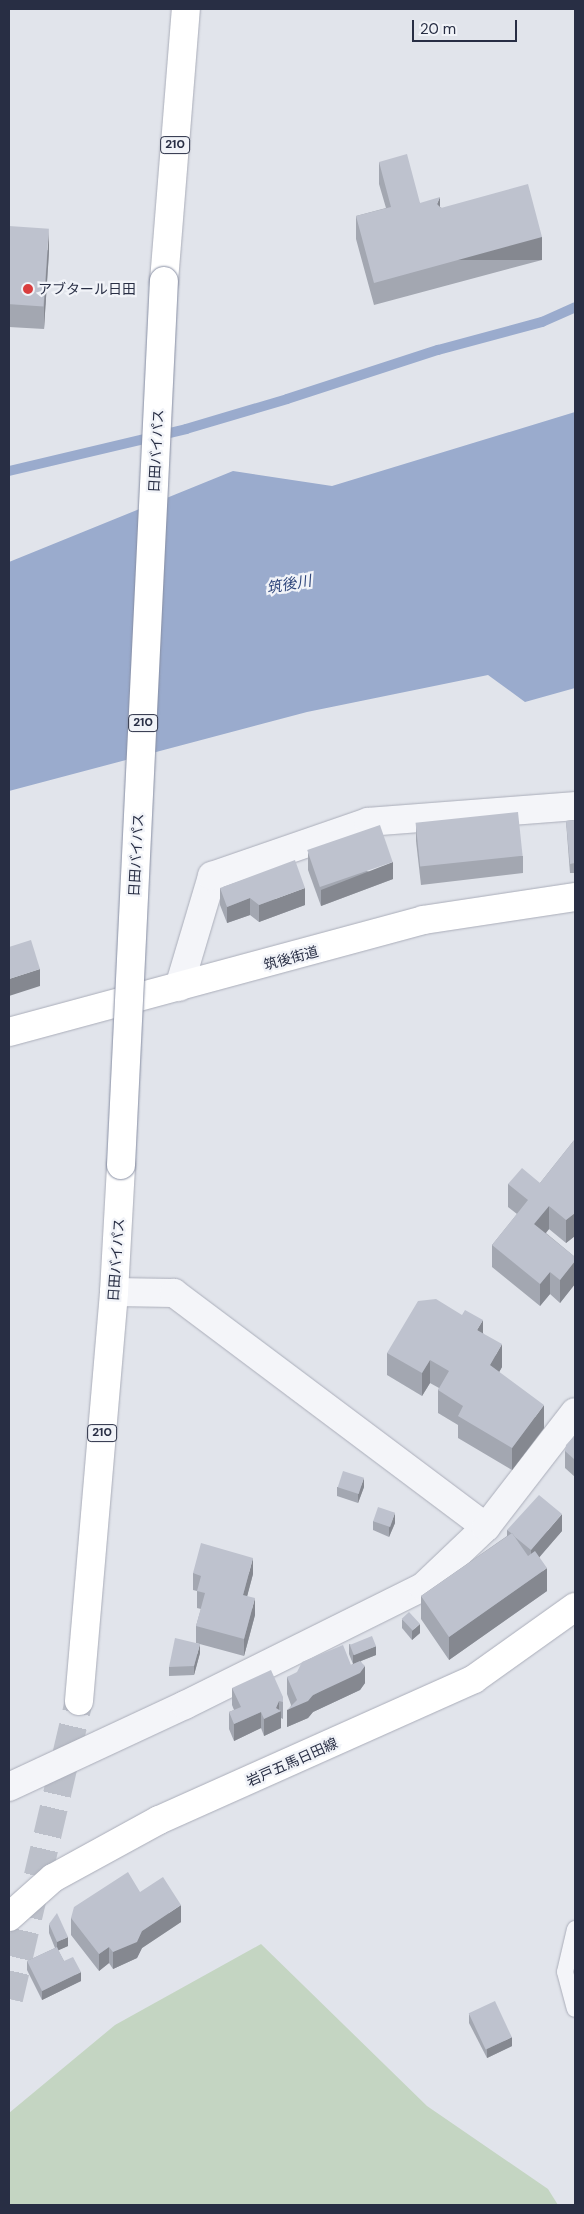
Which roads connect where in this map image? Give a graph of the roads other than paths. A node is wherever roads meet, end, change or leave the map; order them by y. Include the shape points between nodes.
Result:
1 (186, 9) edge
2 (575, 806) edge
3 (575, 897) edge
4 (179, 987) junction
5 (9, 1032) edge
6 (114, 1292) junction
7 (575, 1412) edge
8 (486, 1527) junction
9 (575, 1607) edge
10 (79, 1701) tunnel mouth
11 (9, 1787) edge
12 (9, 1916) edge
13 (575, 1929) edge
14 (575, 2009) edge

1 - 6 main road, 日田バイパス / 210, bridge via 164,281
2 - 4 street via 368,822 212,876
3 - 4 main road, 筑後街道 via 423,920
4 - 5 main road, 筑後街道
6 - 8 street via 174,1294
6 - 10 main road, 日田バイパス / 210
7 - 8 street
8 - 11 street via 423,1587 185,1705
9 - 12 main road, 岩戸五馬日田線 via 474,1679 159,1820 53,1878
13 - 14 lane via 565,1972

